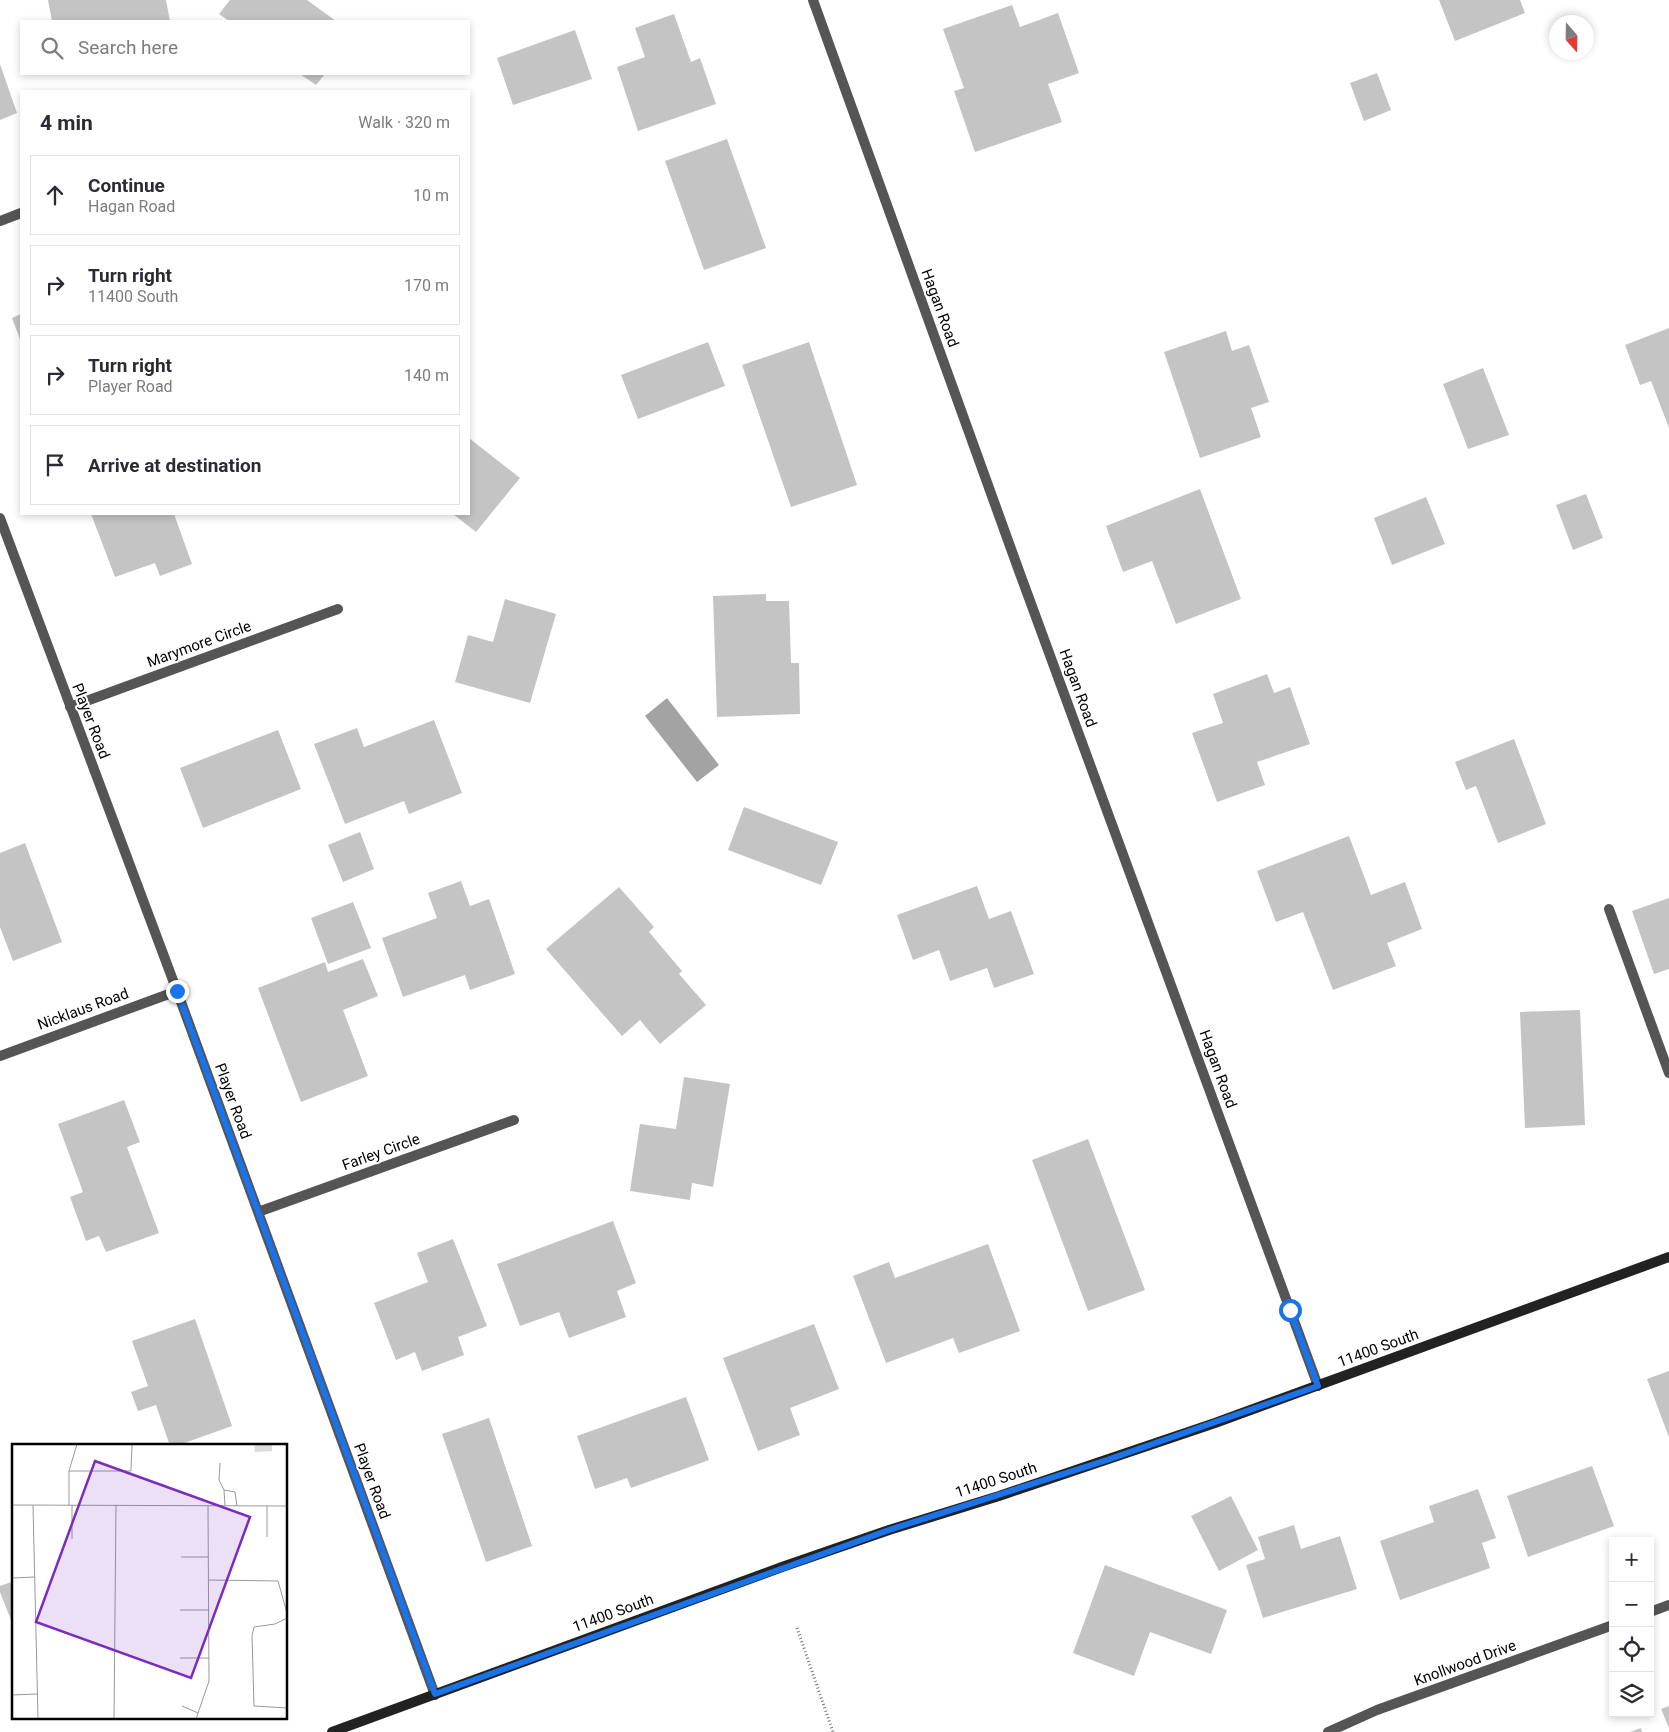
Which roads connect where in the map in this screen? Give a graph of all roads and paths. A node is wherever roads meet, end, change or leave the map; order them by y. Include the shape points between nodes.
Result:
1 (813, 0) edge
2 (20, 213) edge
3 (0, 221) edge
4 (0, 518) edge
5 (338, 609) dead end
6 (70, 707) junction
7 (1609, 909) dead end
8 (177, 991) junction
9 (0, 1056) edge
10 (1669, 1073) edge
11 (514, 1120) dead end
12 (258, 1212) junction
13 (1669, 1257) edge
14 (1318, 1386) junction
15 (1669, 1605) edge
16 (1654, 1611) edge
17 (1609, 1626) edge
18 (797, 1628) dead end
19 (435, 1694) junction
20 (332, 1732) edge
21 (833, 1732) edge
22 (1328, 1732) edge

1 - 14 street, Hagan Road
2 - 3 street
4 - 6 street, Player Road
5 - 6 street, Marymore Circle
6 - 8 street, Player Road
7 - 10 street
8 - 9 street, Nicklaus Road
8 - 12 street, Player Road
11 - 12 street, Farley Circle
12 - 19 street, Player Road
13 - 14 main road, 11400 South
14 - 19 main road, 11400 South via 1107,1460 889,1530
15 - 16 street
17 - 22 street, Knollwood Drive via 1377,1710
18 - 21 path
19 - 20 main road, 11400 South

